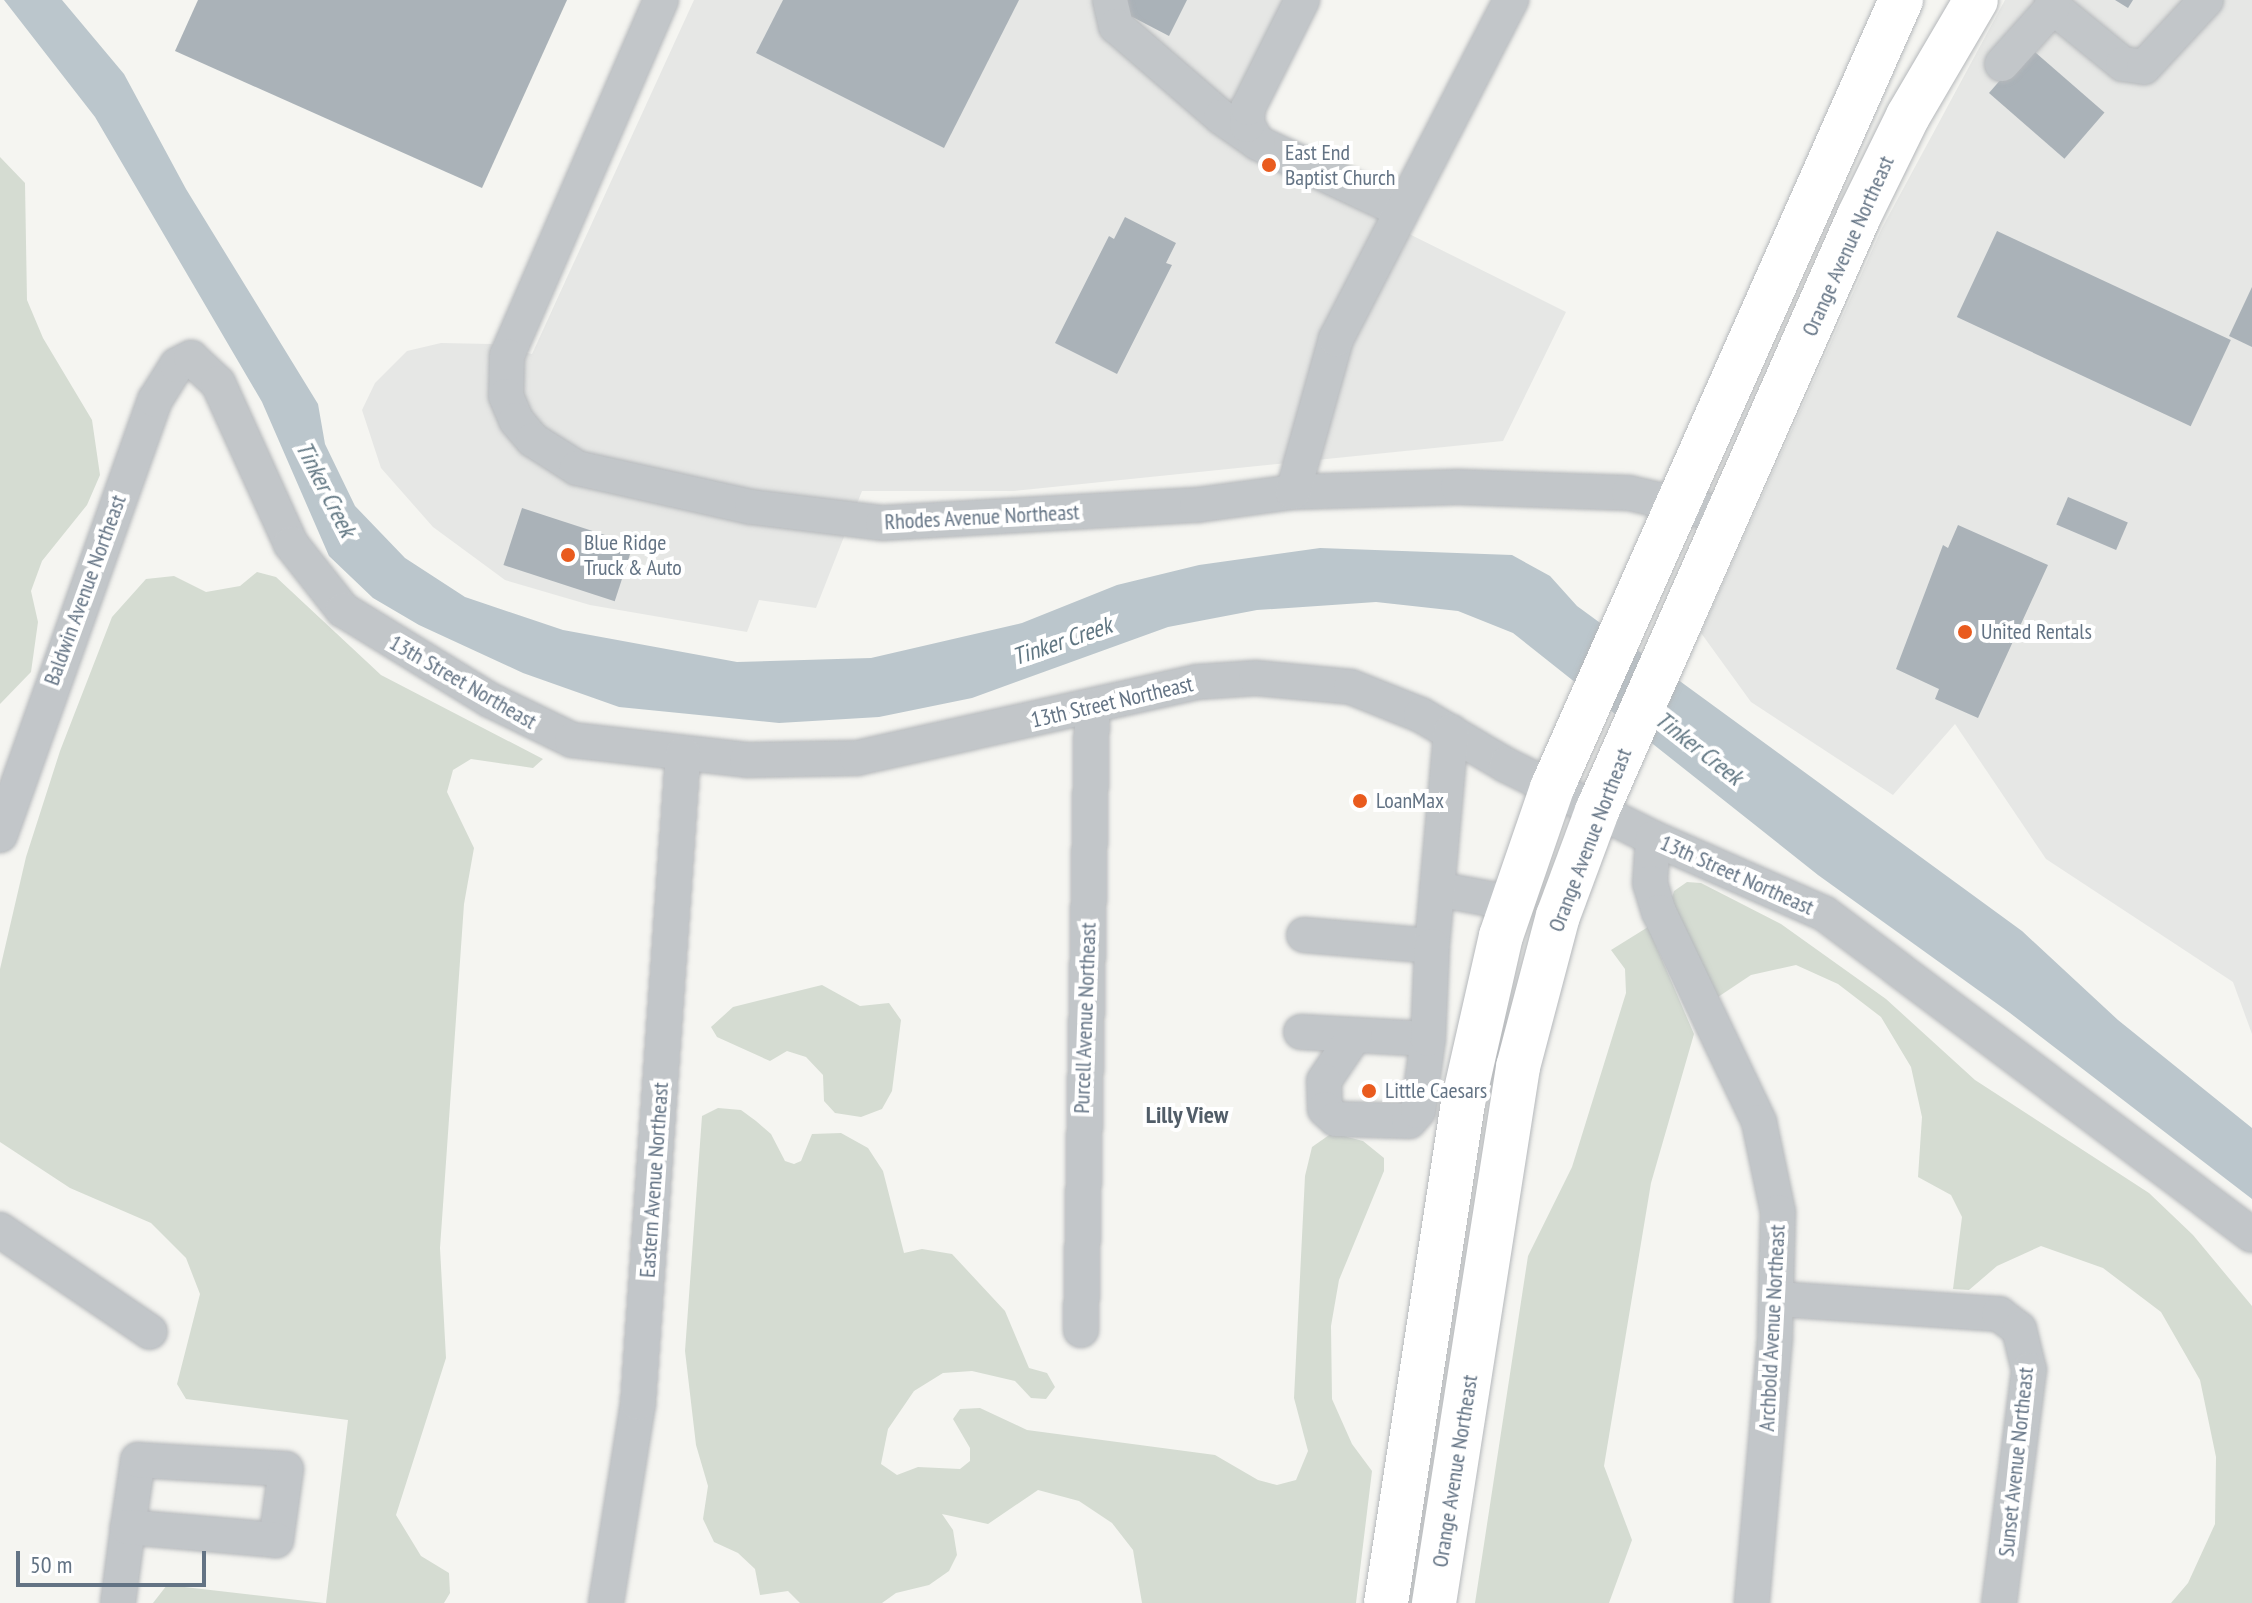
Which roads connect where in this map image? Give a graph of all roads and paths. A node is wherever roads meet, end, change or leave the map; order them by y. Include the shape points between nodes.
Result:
1 (661, 0) edge
2 (1110, 0) edge
3 (1302, 0) edge
4 (1511, 0) edge
5 (1901, 0) edge
6 (1976, 0) edge
7 (2206, 0) edge
8 (2053, 4) edge
9 (2002, 64) dead end
10 (1258, 143) junction
11 (1401, 210) junction
12 (191, 358) joint
13 (1293, 492) junction
14 (1677, 502) junction
15 (1729, 516) junction
16 (1092, 706) junction
17 (1451, 732) junction
18 (683, 754) junction
19 (1552, 788) junction
20 (1597, 811) junction
21 (0, 835) edge
22 (1653, 838) junction
23 (1437, 889) junction
24 (1512, 903) junction
25 (1304, 935) dead end
26 (1432, 946) junction
27 (1301, 1032) dead end
28 (1355, 1035) junction
29 (1428, 1039) junction
30 (0, 1230) edge
31 (2252, 1235) edge
32 (1778, 1299) junction
33 (1081, 1330) dead end
34 (150, 1332) dead end
35 (128, 1527) junction
36 (1394, 1549) junction
37 (1441, 1554) junction
38 (118, 1603) edge
39 (606, 1603) edge
40 (1386, 1603) edge
41 (1434, 1603) edge
42 (1752, 1603) edge
43 (1999, 1603) edge

1 - 13 street, Rhodes Avenue Northeast via 507,356 506,396 516,420 556,458 599,475 781,511 883,523 1197,505
2 - 10 street via 1116,26
3 - 10 street via 1248,108 1247,125
4 - 11 street
5 - 14 highway
6 - 15 highway, Orange Avenue Northeast via 1908,116 1859,216
7 - 8 street via 2144,67 2123,64
8 - 9 street
10 - 11 street
11 - 13 street via 1336,339
12 - 18 street, 13th Street Northeast via 218,383 291,544 343,610 490,700 572,740
12 - 21 street, Baldwin Avenue Northeast via 170,372 155,400
13 - 14 street, Rhodes Avenue Northeast via 1555,487
14 - 15 street, Rhodes Avenue Northeast
14 - 19 highway
15 - 20 highway, Orange Avenue Northeast
16 - 17 street, 13th Street Northeast via 1197,682 1315,681 1383,697
16 - 18 street, 13th Street Northeast via 857,758 796,761
16 - 33 street, Purcell Avenue Northeast
17 - 19 street, 13th Street Northeast
17 - 23 street
18 - 39 street, Eastern Avenue Northeast via 638,1403
19 - 20 street, 13th Street Northeast
19 - 24 highway
20 - 22 street, 13th Street Northeast
20 - 37 highway, Orange Avenue Northeast via 1558,916 1518,1067
22 - 31 street, 13th Street Northeast via 1755,879 1861,938
22 - 32 street, Archbold Avenue Northeast via 1650,883 1659,912 1759,1122 1778,1212
23 - 24 street
23 - 26 street
24 - 36 highway via 1474,1047
25 - 26 street
26 - 29 street
27 - 28 street
28 - 29 street
28 - 29 street via 1324,1081 1325,1109 1336,1119 1409,1121 1418,1111
30 - 34 street
32 - 42 street, Archbold Avenue Northeast
32 - 43 street, Sunset Avenue Northeast via 1999,1314 2019,1329 2029,1370
35 - 35 street via 138,1460 286,1469 276,1540
35 - 38 street
36 - 37 street
36 - 40 highway
37 - 41 highway, Orange Avenue Northeast

